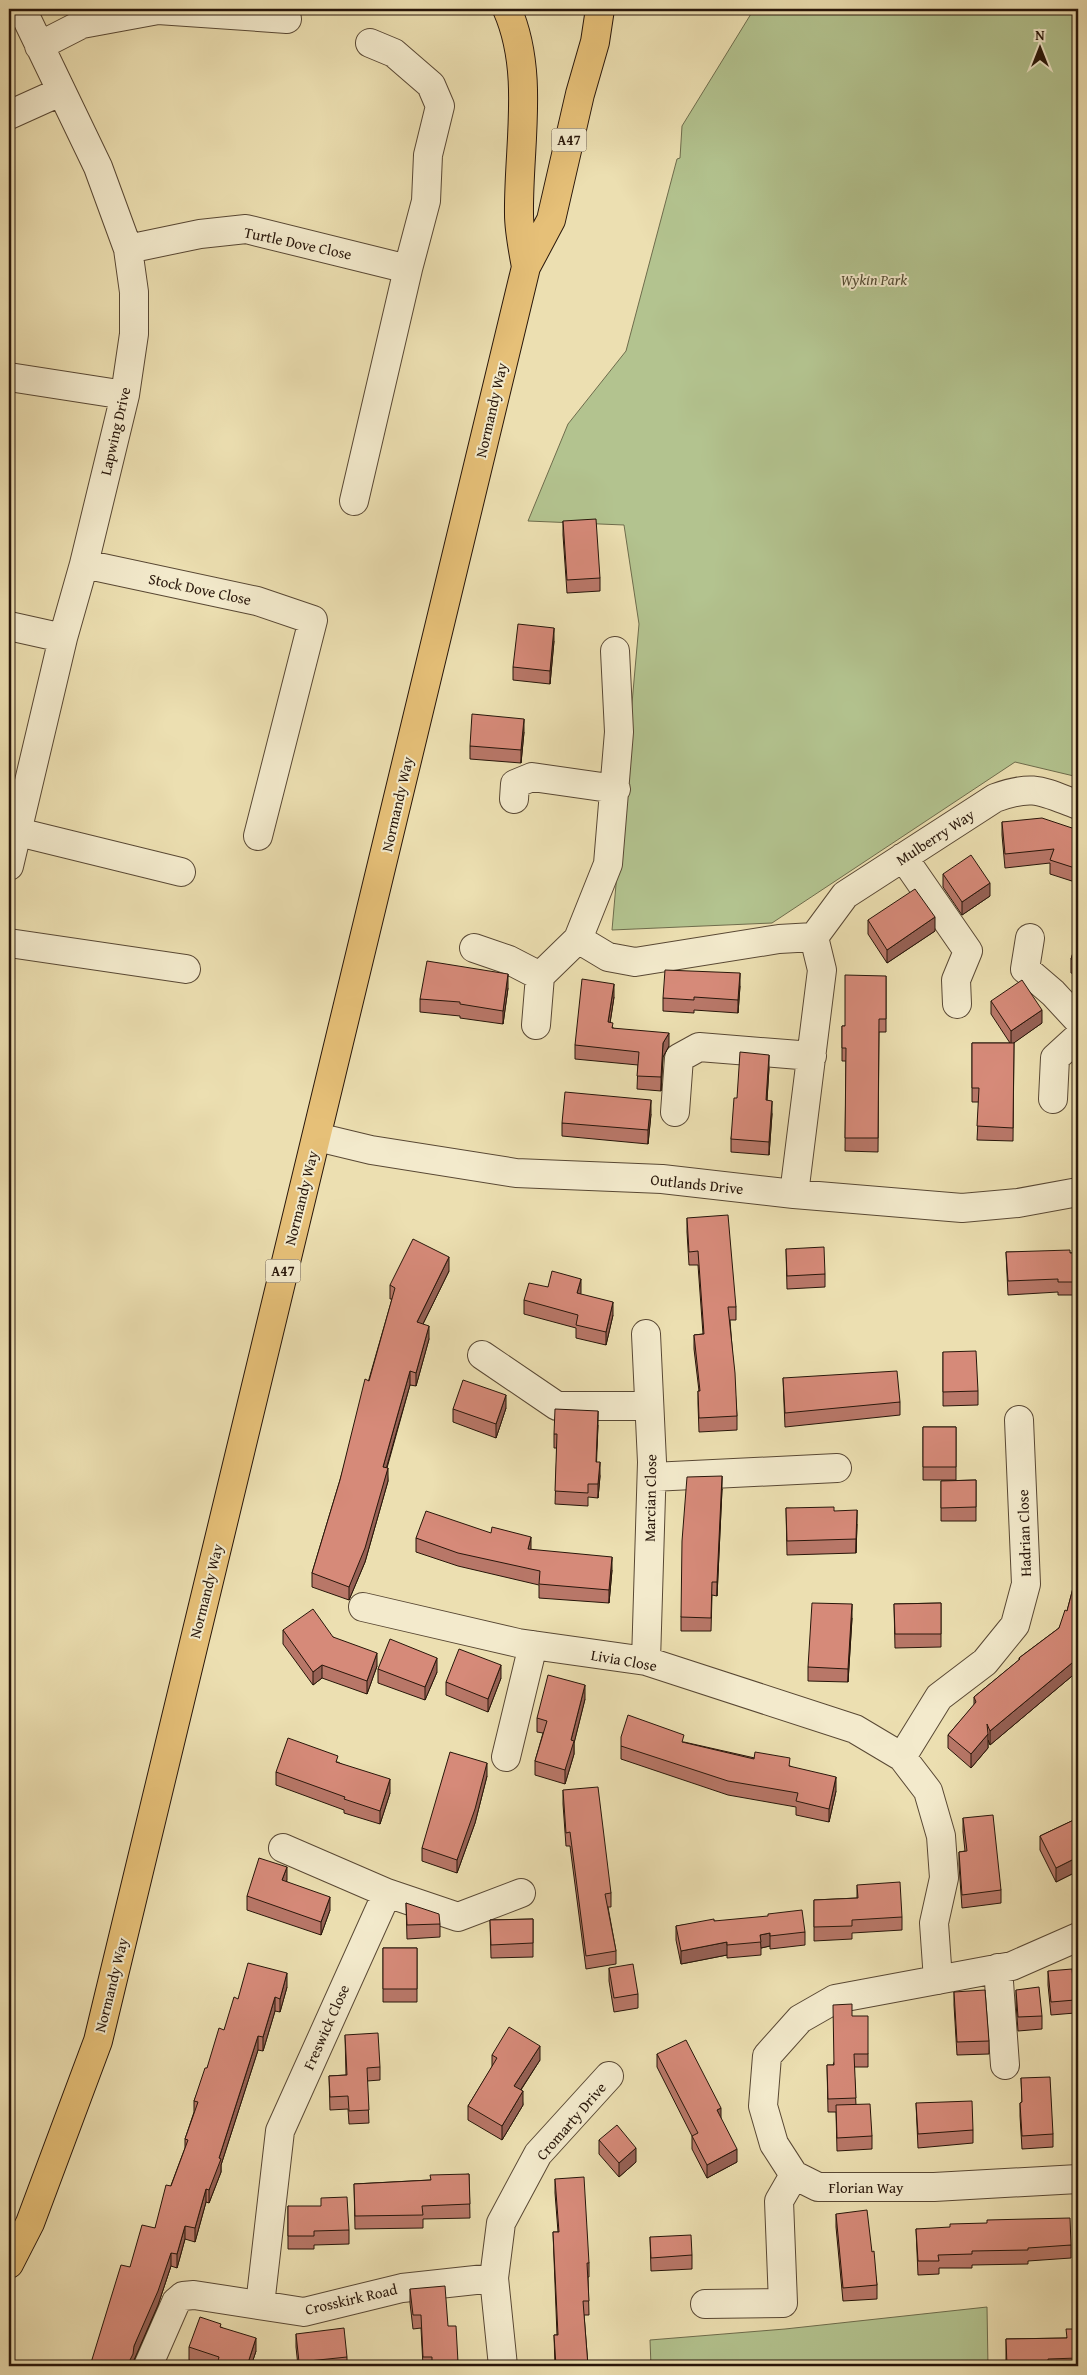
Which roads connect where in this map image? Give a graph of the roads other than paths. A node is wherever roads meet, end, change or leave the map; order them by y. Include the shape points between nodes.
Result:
1 (22, 9) edge
2 (507, 9) edge
3 (600, 9) edge
4 (287, 18) dead end
5 (370, 43) dead end
6 (39, 46) junction
7 (60, 92) junction
8 (9, 114) edge
9 (128, 249) junction
10 (526, 267) junction
11 (408, 269) junction
12 (9, 377) edge
13 (125, 395) junction
14 (354, 501) dead end
15 (84, 564) junction
16 (9, 626) edge
17 (63, 638) junction
18 (615, 651) dead end
19 (616, 789) junction
20 (514, 799) dead end
21 (1078, 805) edge
22 (18, 832) junction
23 (258, 836) dead end
24 (903, 857) junction
25 (9, 866) edge
26 (180, 872) dead end
27 (814, 937) junction
28 (1030, 938) dead end
29 (578, 939) junction
30 (9, 943) edge
31 (474, 948) dead end
32 (186, 969) dead end
33 (540, 976) junction
34 (957, 1004) dead end
35 (1078, 1020) edge
36 (536, 1025) dead end
37 (1078, 1038) edge
38 (812, 1056) junction
39 (1053, 1099) dead end
40 (675, 1112) dead end
41 (317, 1137) junction
42 (1078, 1192) edge
43 (794, 1194) junction
44 (646, 1334) dead end
45 (482, 1355) dead end
46 (650, 1406) junction
47 (1019, 1420) dead end
48 (836, 1468) dead end
49 (652, 1477) junction
50 (363, 1607) dead end
51 (533, 1645) junction
52 (646, 1661) junction
53 (506, 1757) dead end
54 (902, 1757) junction
55 (283, 1848) dead end
56 (387, 1893) junction
57 (521, 1893) dead end
58 (1078, 1937) edge
59 (998, 1968) junction
60 (938, 1980) junction
61 (1005, 2065) dead end
62 (610, 2076) dead end
63 (794, 2175) junction
64 (1078, 2179) edge
65 (9, 2264) edge
66 (494, 2278) junction
67 (705, 2304) dead end
68 (260, 2305) junction
69 (148, 2366) edge
70 (503, 2366) edge

1 - 6 street, Lapwing Drive
2 - 10 main road, Normandy Way / A47 via 513,22 521,64 523,108 519,215
3 - 10 main road, Normandy Way / A47 via 595,42 551,220
4 - 6 street via 158,10 82,24
5 - 11 street via 394,53 431,84 440,106 428,155 426,201
6 - 7 street, Lapwing Drive
7 - 8 street
7 - 9 street, Lapwing Drive via 98,167
9 - 11 street, Turtle Dove Close via 200,234 246,229
9 - 13 street, Lapwing Drive via 134,292 134,334
10 - 41 main road, Normandy Way / A47
11 - 14 street
12 - 13 street
13 - 15 street, Lapwing Drive
15 - 17 street, Lapwing Drive
15 - 23 street, Stock Dove Close via 258,601 313,620
16 - 17 street
17 - 22 street, Lapwing Drive
18 - 19 street via 619,732
19 - 20 street via 532,777 515,784
19 - 29 street via 608,864
21 - 24 street, Mulberry Way via 1040,790 1020,790 995,798
22 - 25 street, Lapwing Drive
22 - 26 street
24 - 27 street, Mulberry Way via 845,895
24 - 34 street via 968,951 956,980
27 - 29 street via 779,939 635,962 608,957
27 - 38 street via 822,970
28 - 35 street via 1025,969
29 - 33 street
30 - 32 street
31 - 33 street via 509,960
33 - 36 street
37 - 39 street via 1055,1058
38 - 40 street via 699,1047 679,1058
38 - 43 street
41 - 43 street, Outlands Drive via 371,1150 516,1173 662,1179
41 - 65 main road, Normandy Way / A47 via 98,2041 30,2224
42 - 43 street, Outlands Drive via 1018,1203 962,1208
44 - 46 street, Marcian Close
45 - 46 street via 557,1406
46 - 49 street, Marcian Close
47 - 54 street, Hadrian Close via 1026,1584 1014,1625 985,1662 939,1697
48 - 49 street
49 - 52 street, Marcian Close
50 - 51 street, Livia Close
51 - 52 street, Livia Close
51 - 53 street
52 - 54 street, Livia Close via 855,1729
54 - 60 street via 928,1791 941,1836 944,1878 934,1923
55 - 56 street
56 - 57 street via 458,1917
56 - 68 street, Freswick Close via 280,2131
58 - 59 street via 1012,1966
59 - 60 street
59 - 61 street
60 - 63 street via 836,1998 800,2020 767,2056 763,2106 774,2144
62 - 66 street, Cromarty Drive via 538,2154 501,2224
63 - 64 street, Florian Way via 818,2187 934,2187
63 - 67 street via 779,2201 783,2303
66 - 68 street, Crosskirk Road via 402,2288 304,2312
66 - 70 street, Cromarty Drive
68 - 69 street, Crosskirk Road via 194,2294 183,2296 176,2302

